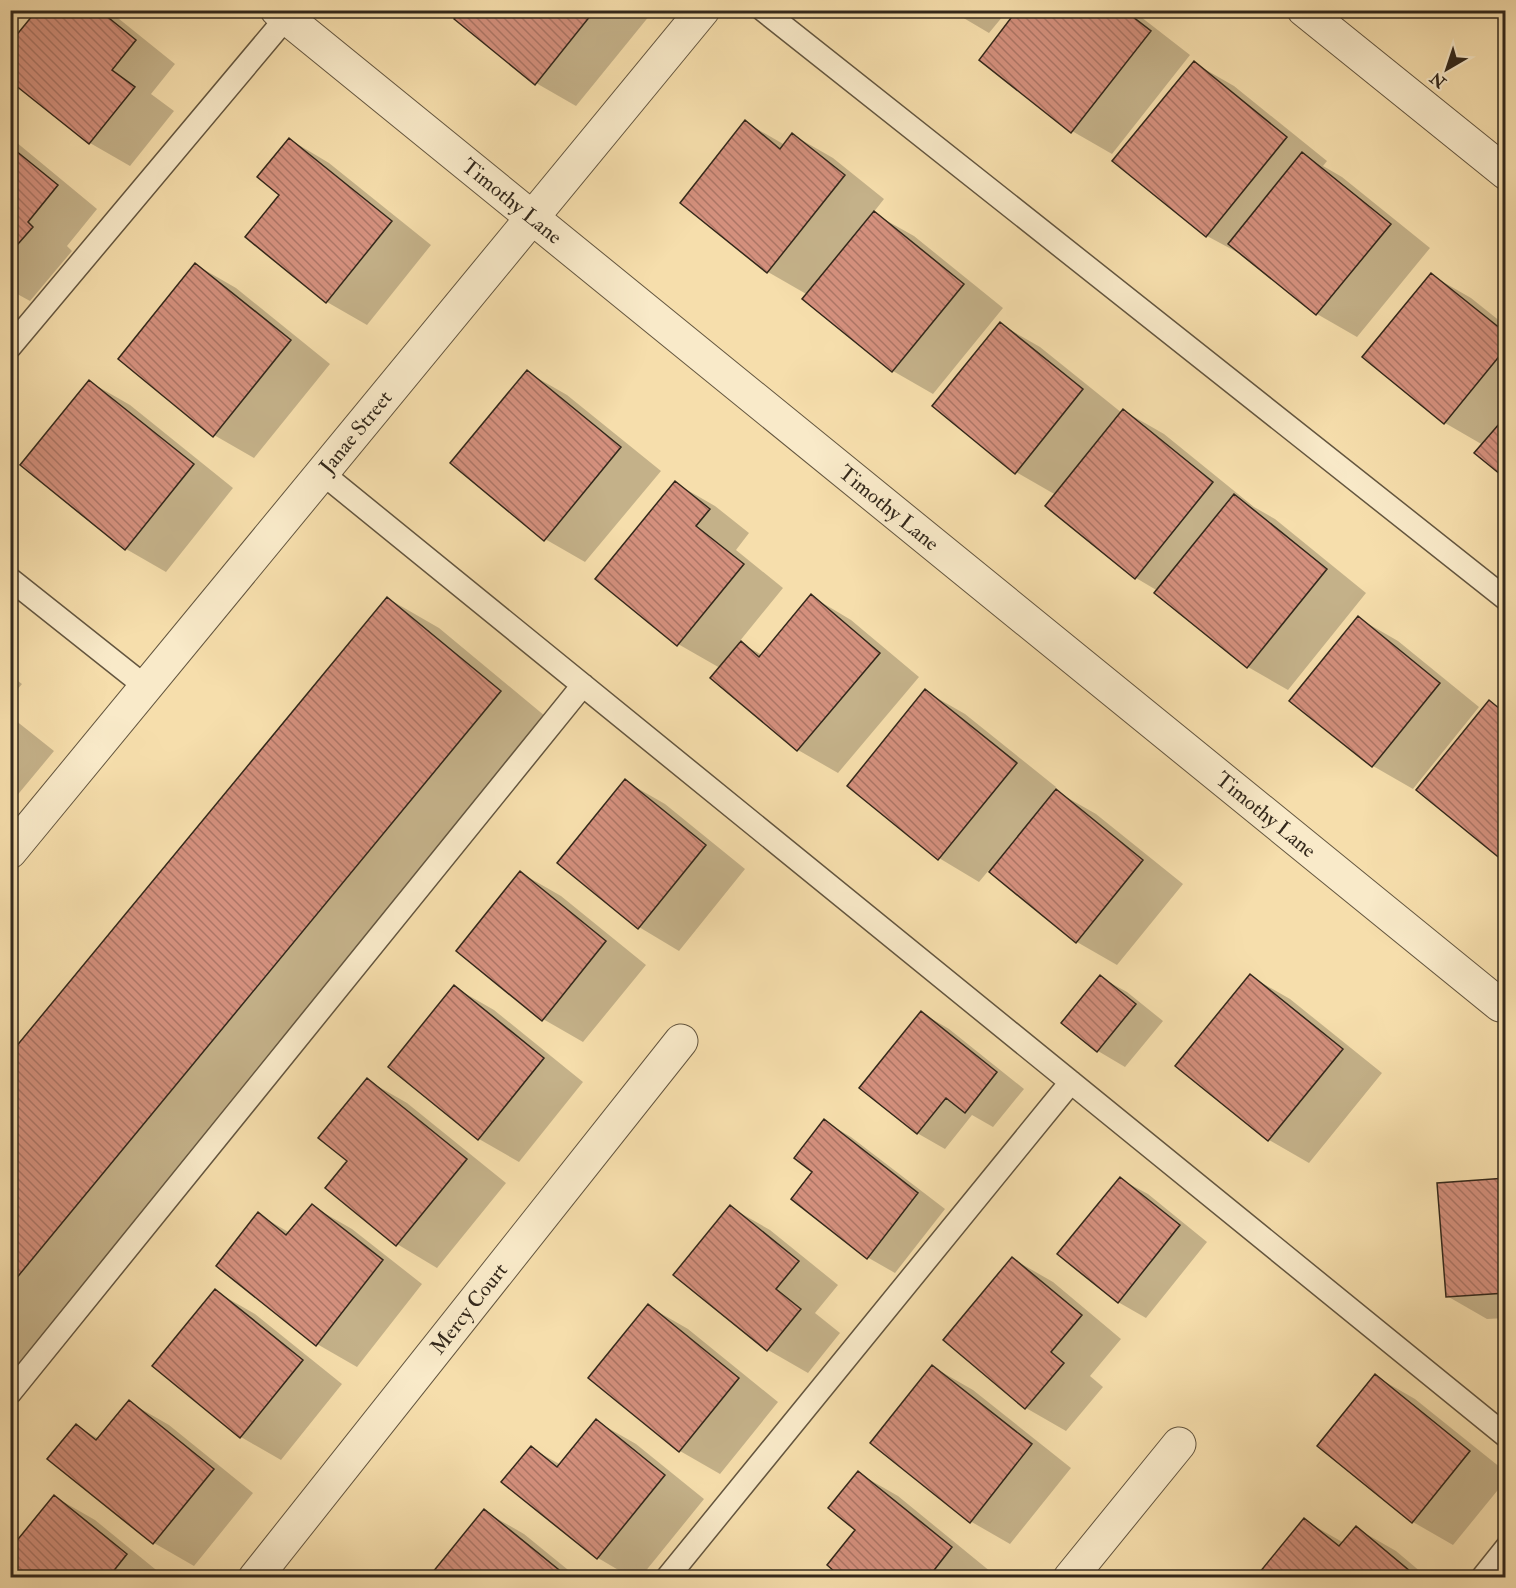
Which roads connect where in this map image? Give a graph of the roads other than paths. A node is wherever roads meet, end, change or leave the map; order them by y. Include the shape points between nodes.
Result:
1 (703, 10) edge
2 (763, 10) edge
3 (1304, 10) edge
4 (282, 14) edge
5 (1506, 173) edge
6 (532, 218) junction
7 (10, 347) edge
8 (322, 472) junction
9 (10, 579) edge
10 (1506, 599) edge
11 (583, 685) junction
12 (146, 687) junction
13 (10, 852) edge
14 (1503, 1002) edge
15 (681, 1041) dead end
16 (1071, 1082) junction
17 (10, 1393) edge
18 (1506, 1436) edge
19 (1179, 1444) dead end
20 (1506, 1548) edge
21 (255, 1578) edge
22 (667, 1578) edge
23 (1070, 1578) edge
24 (1482, 1578) edge

1 - 6 street, Janae Street
2 - 10 lane
3 - 5 street
4 - 6 street, Timothy Lane
4 - 7 lane
6 - 8 street, Janae Street
6 - 14 street, Timothy Lane
8 - 11 lane
8 - 12 street, Janae Street
9 - 12 lane
11 - 16 lane
11 - 17 lane
12 - 13 street, Janae Street
15 - 21 street, Mercy Court
16 - 18 lane
16 - 22 lane
19 - 23 street
20 - 24 lane

